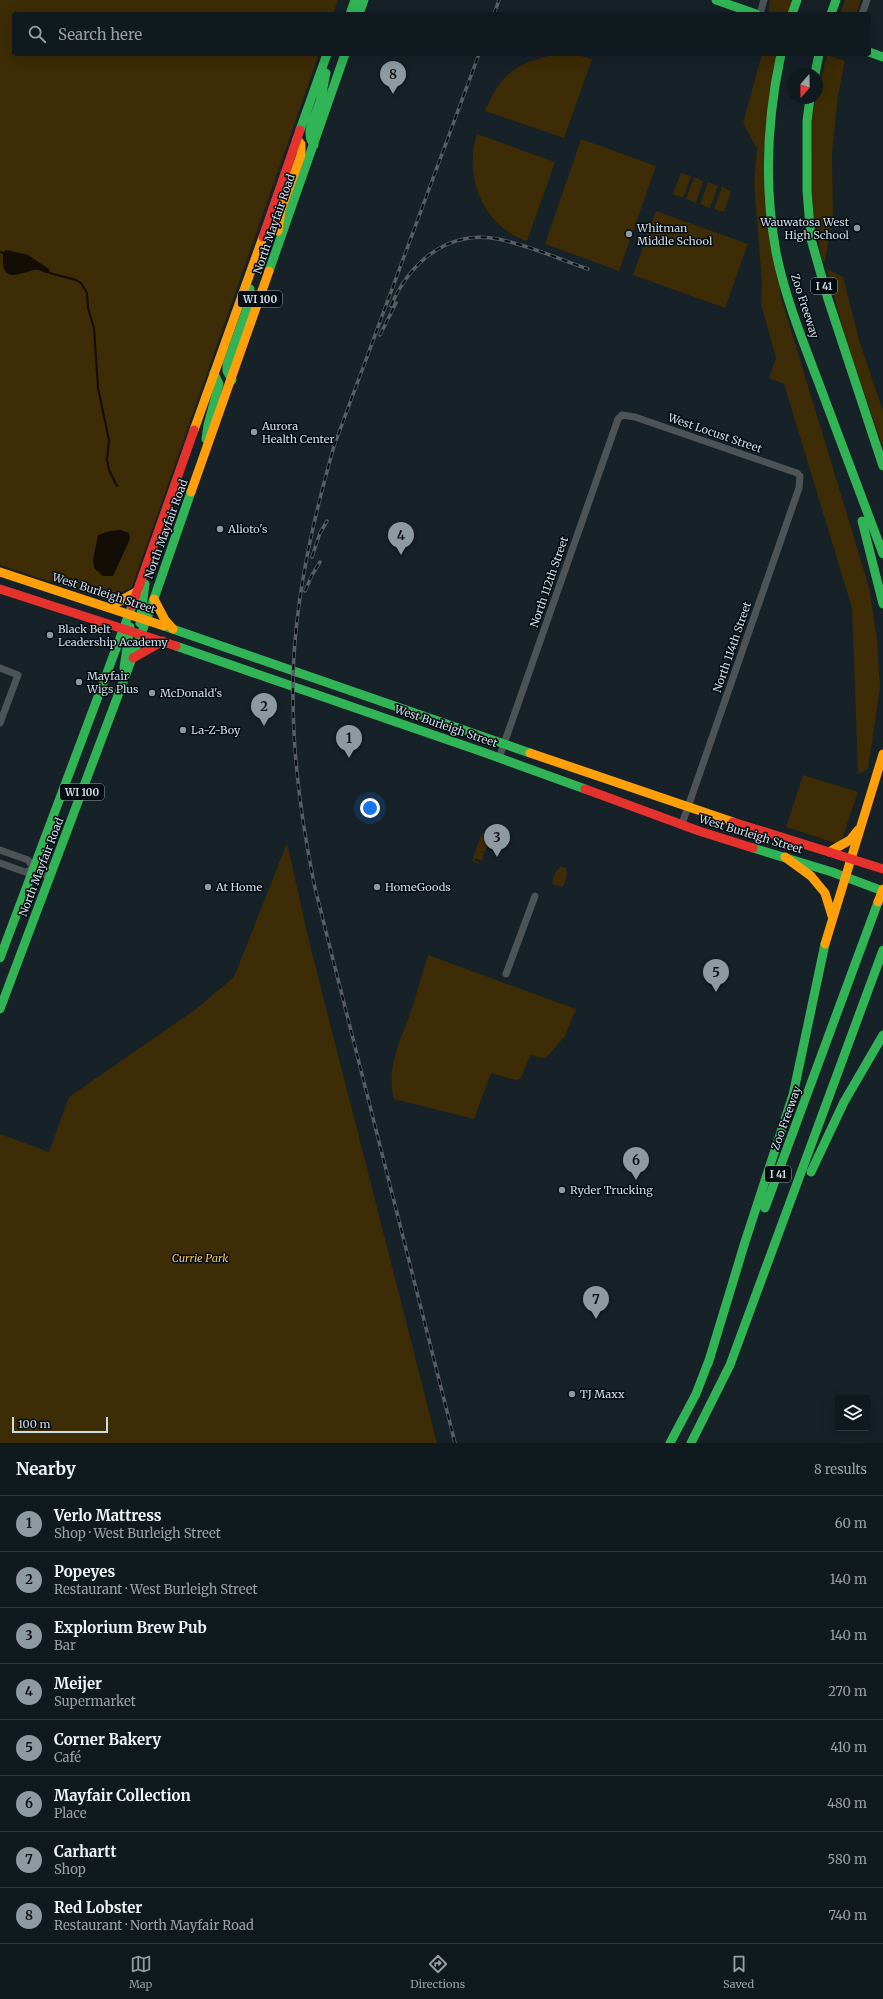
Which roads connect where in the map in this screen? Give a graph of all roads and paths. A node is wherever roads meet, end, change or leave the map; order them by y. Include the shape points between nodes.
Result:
1 (346, 0) edge
2 (355, 0) edge
3 (364, 0) edge
4 (716, 0) edge
5 (764, 0) edge
6 (797, 0) edge
7 (836, 0) edge
8 (867, 0) edge
9 (342, 12) edge
10 (351, 12) edge
11 (360, 12) edge
12 (750, 12) edge
13 (761, 12) edge
14 (793, 12) edge
15 (832, 12) edge
16 (863, 12) edge
17 (871, 53) edge
18 (327, 56) edge
19 (328, 56) edge
20 (337, 56) edge
21 (344, 56) edge
22 (780, 56) edge
23 (820, 56) edge
24 (883, 57) edge
25 (816, 68) edge
26 (330, 97) junction
27 (809, 104) edge
28 (297, 139) junction
29 (314, 144) junction
30 (256, 256) junction
31 (271, 267) junction
32 (214, 373) junction
33 (232, 380) junction
34 (622, 415) joint
35 (878, 450) junction
36 (206, 452) junction
37 (883, 459) edge
38 (847, 462) junction
39 (883, 466) edge
40 (800, 476) joint
41 (883, 554) edge
42 (146, 569) junction
43 (0, 572) edge
44 (0, 589) edge
45 (138, 591) junction
46 (154, 599) junction
47 (883, 604) edge
48 (109, 607) junction
49 (130, 614) junction
50 (144, 619) junction
51 (127, 629) junction
52 (173, 629) junction
53 (142, 634) junction
54 (163, 641) junction
55 (133, 658) junction
56 (0, 668) edge
57 (124, 681) junction
58 (0, 723) edge
59 (504, 743) junction
60 (883, 754) edge
61 (499, 758) junction
62 (688, 806) junction
63 (682, 824) junction
64 (860, 828) junction
65 (0, 850) edge
66 (829, 852) junction
67 (785, 857) junction
68 (850, 859) junction
69 (0, 863) edge
70 (34, 869) junction
71 (883, 869) edge
72 (844, 877) junction
73 (50, 878) junction
74 (883, 890) edge
75 (535, 896) dead end
76 (832, 916) junction
77 (883, 950) edge
78 (0, 958) edge
79 (506, 974) dead end
80 (0, 1009) edge
81 (883, 1036) edge
82 (781, 1230) junction
83 (708, 1364) junction
84 (670, 1443) edge
85 (690, 1443) edge

1 - 9 main road
2 - 10 main road
3 - 11 main road
4 - 12 main road
5 - 13 street
6 - 14 main road
7 - 15 main road
8 - 16 street
17 - 24 main road
18 - 28 main road, North Mayfair Road / WI 100
19 - 29 main road via 324,89 310,129 310,140
20 - 26 main road
21 - 26 main road, North Mayfair Road / WI 100
22 - 38 main road, Zoo Freeway via 771,114 770,145 776,252 791,309
23 - 25 main road
26 - 29 main road, North Mayfair Road / WI 100
27 - 35 main road, I 41 via 807,191 811,239
28 - 30 main road, North Mayfair Road / WI 100
28 - 31 main road via 301,144 301,155 281,210
29 - 31 main road, North Mayfair Road / WI 100
30 - 32 main road, North Mayfair Road / WI 100
30 - 33 main road via 247,309 227,364 227,371
31 - 33 main road, North Mayfair Road / WI 100
32 - 36 main road via 219,384 206,430
32 - 42 main road, North Mayfair Road / WI 100
33 - 36 main road, North Mayfair Road / WI 100
34 - 40 street, West Locust Street
34 - 59 street, North 112th Street via 618,419
35 - 37 main road
35 - 39 main road, I 41
36 - 46 main road, North Mayfair Road / WI 100
38 - 41 main road, Zoo Freeway
38 - 47 main road
40 - 62 street, North 114th Street via 799,488
42 - 45 main road, North Mayfair Road / WI 100
42 - 50 main road
43 - 48 main road, West Burleigh Street
44 - 51 main road, West Burleigh Street
45 - 48 main road
45 - 49 main road, North Mayfair Road / WI 100
46 - 50 main road, North Mayfair Road / WI 100
46 - 52 main road
48 - 49 main road, West Burleigh Street
49 - 50 main road, West Burleigh Street
49 - 51 main road, North Mayfair Road
50 - 52 main road, West Burleigh Street
50 - 53 main road
51 - 53 main road, West Burleigh Street
51 - 57 main road
51 - 70 main road, North Mayfair Road / WI 100
52 - 59 main road, West Burleigh Street
53 - 54 main road, West Burleigh Street
53 - 55 main road, North Mayfair Road / WI 100
54 - 55 main road
54 - 61 main road, West Burleigh Street
55 - 57 main road, North Mayfair Road / WI 100
56 - 58 street via 18,675
57 - 73 main road, North Mayfair Road / WI 100
59 - 61 street, North 112th Street
59 - 62 main road, West Burleigh Street
60 - 64 main road
61 - 63 main road, West Burleigh Street
62 - 63 street, North 114th Street
62 - 66 main road, West Burleigh Street
63 - 67 main road, West Burleigh Street
64 - 66 main road via 850,840
64 - 68 main road
65 - 70 street via 28,860
66 - 68 main road, West Burleigh Street
67 - 72 main road, West Burleigh Street
67 - 76 main road via 811,876 825,893
68 - 71 main road, West Burleigh Street
68 - 72 main road
69 - 70 street via 25,872
70 - 73 street
70 - 78 main road, North Mayfair Road / WI 100
72 - 74 main road, West Burleigh Street
72 - 76 main road
73 - 80 main road, North Mayfair Road / WI 100
74 - 83 main road, Zoo Freeway / I 41, bridge
75 - 79 street
76 - 83 main road via 793,1095
77 - 82 main road, I 41
81 - 82 main road via 844,1102 810,1176
82 - 85 main road, I 41 via 730,1365
83 - 84 main road, Zoo Freeway / I 41 via 696,1394

